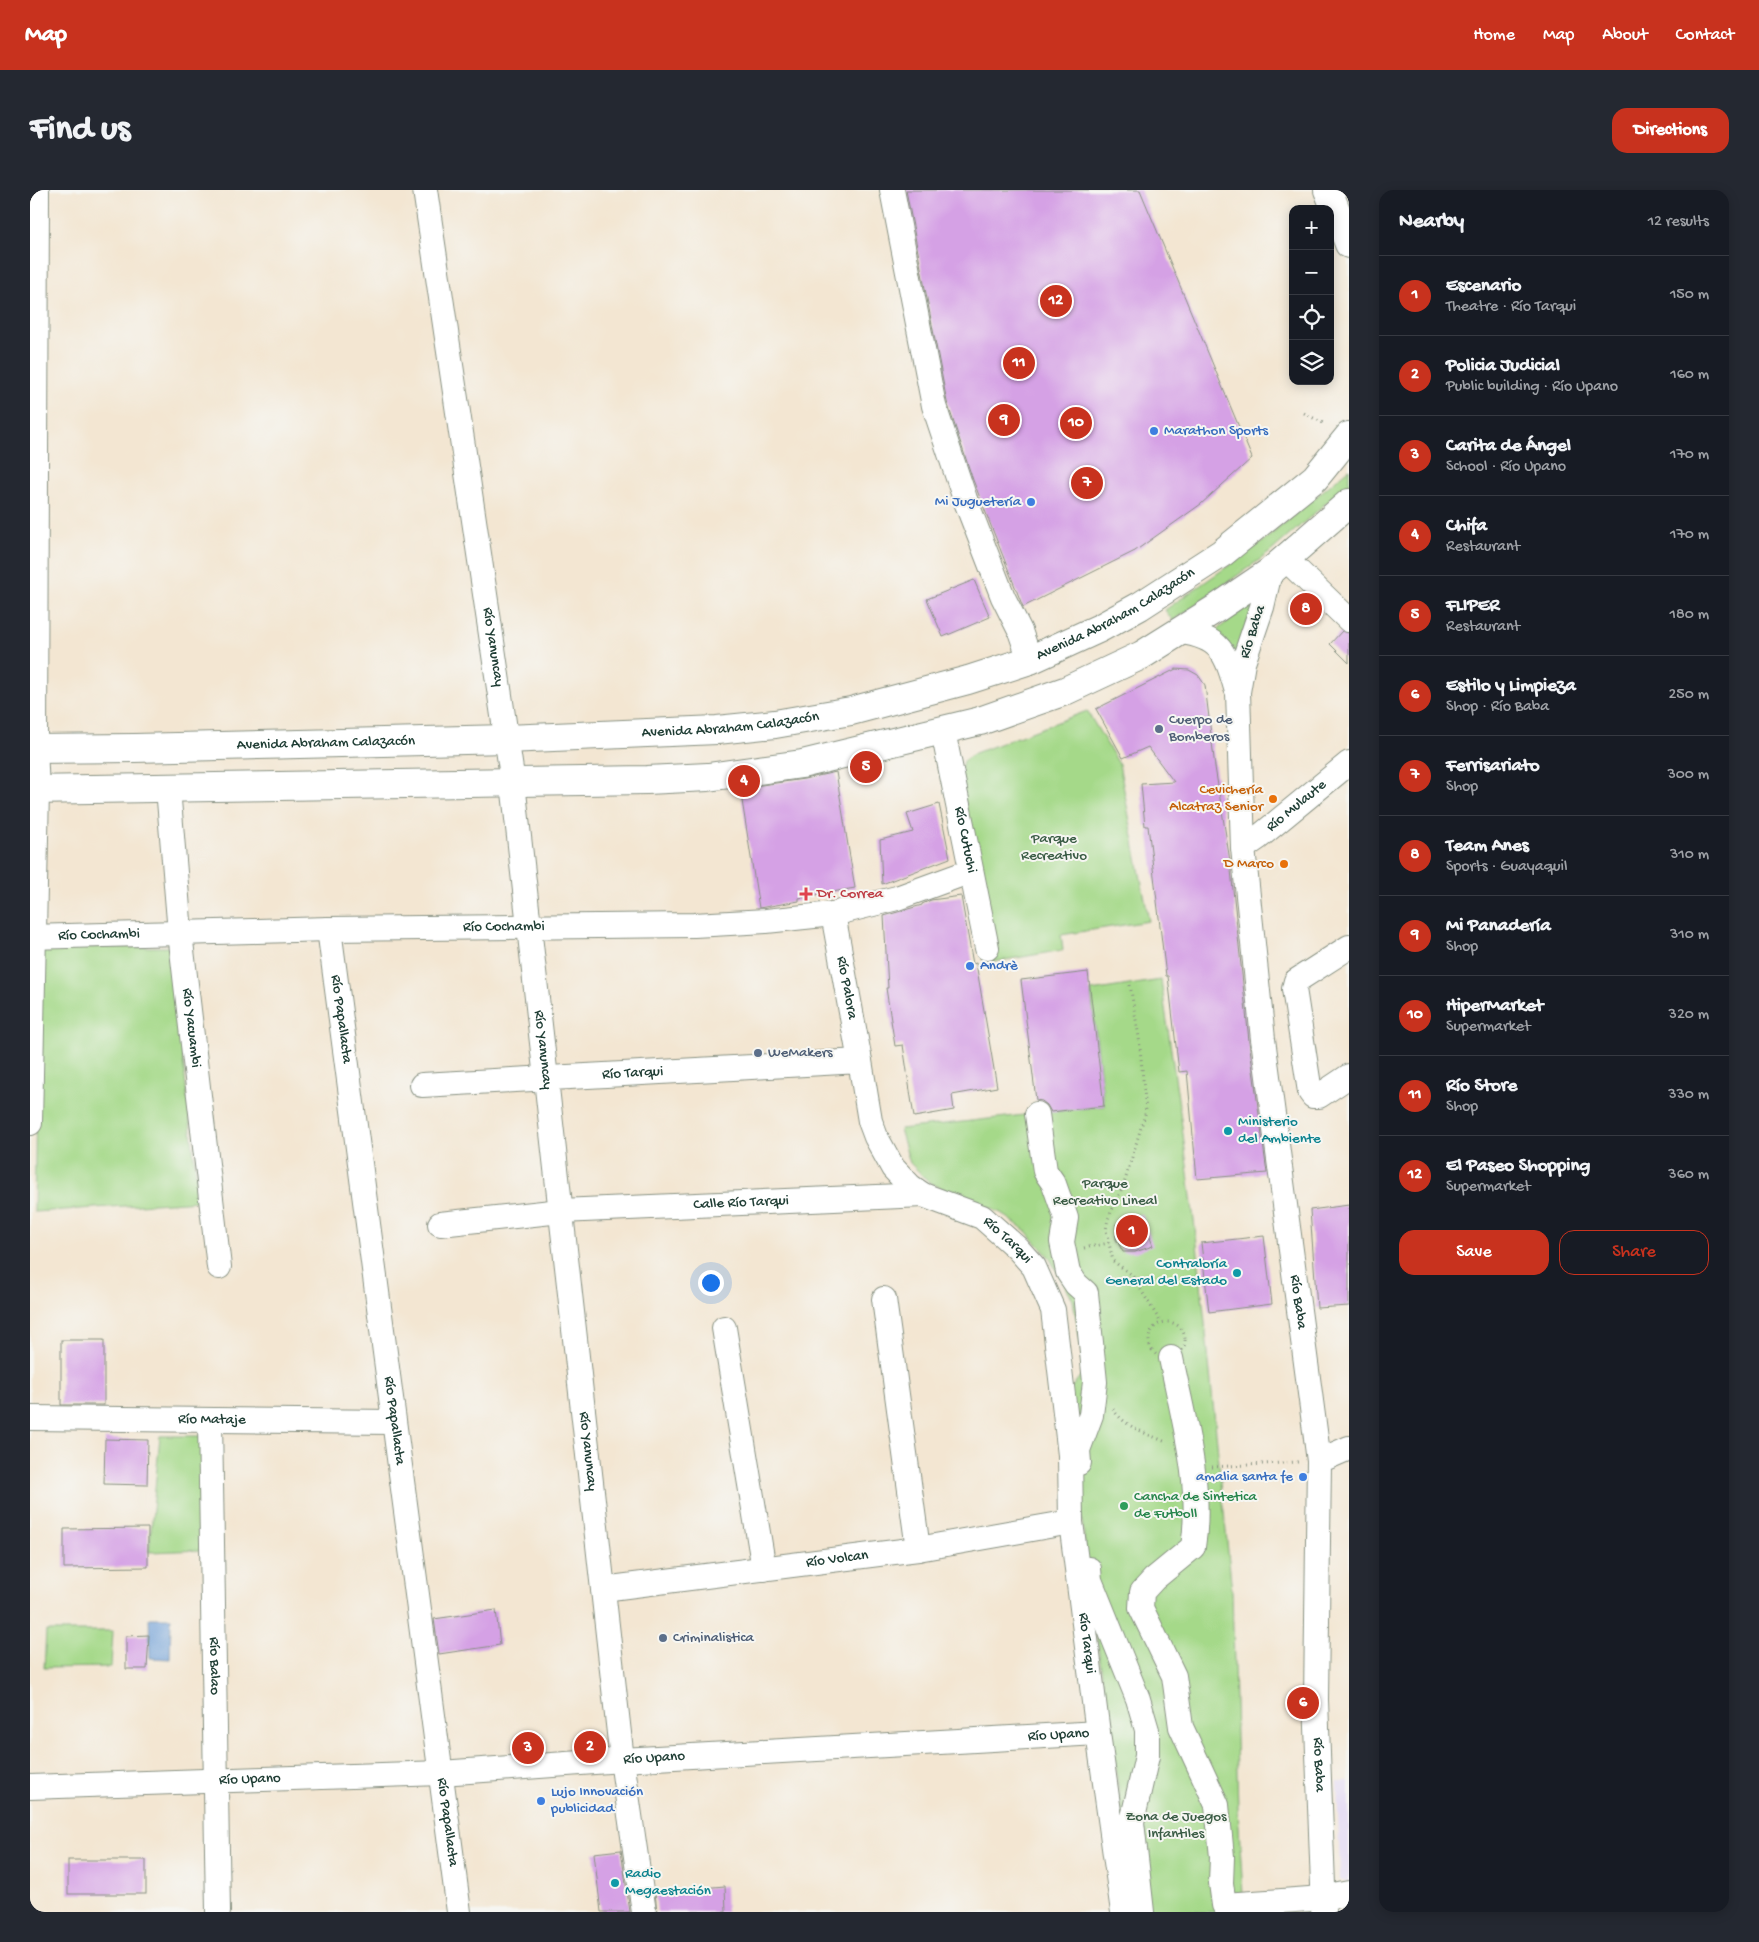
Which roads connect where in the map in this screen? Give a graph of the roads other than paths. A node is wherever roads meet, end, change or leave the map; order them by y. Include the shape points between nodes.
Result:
1 (37, 190) edge
2 (425, 190) edge
3 (892, 190) edge
4 (1328, 190) edge
5 (1349, 244) edge
6 (1349, 436) edge
7 (1349, 503) edge
8 (1277, 566) junction
9 (1145, 603) junction
10 (1349, 620) edge
11 (1173, 636) junction
12 (1030, 660) junction
13 (1238, 692) junction
14 (943, 731) junction
15 (507, 739) junction
16 (32, 751) edge
17 (1349, 763) edge
18 (513, 783) junction
19 (168, 788) junction
20 (34, 790) edge
21 (1243, 848) junction
22 (971, 872) junction
23 (833, 914) junction
24 (530, 928) junction
25 (329, 929) junction
26 (180, 933) junction
27 (32, 937) edge
28 (1349, 947) edge
29 (988, 948) dead end
30 (860, 1061) junction
31 (1349, 1076) edge
32 (546, 1077) junction
33 (422, 1085) dead end
34 (1037, 1114) dead end
35 (30, 1123) edge
36 (923, 1195) junction
37 (561, 1211) junction
38 (440, 1224) dead end
39 (219, 1267) dead end
40 (884, 1299) dead end
41 (724, 1328) dead end
42 (1171, 1358) dead end
43 (30, 1418) edge
44 (210, 1420) junction
45 (394, 1422) junction
46 (1349, 1448) edge
47 (1319, 1461) junction
48 (1071, 1522) junction
49 (918, 1549) junction
50 (764, 1569) junction
51 (603, 1589) junction
52 (1098, 1733) junction
53 (622, 1760) junction
54 (441, 1773) junction
55 (215, 1781) junction
56 (30, 1787) edge
57 (1349, 1893) edge
58 (1324, 1905) edge
59 (218, 1912) edge
60 (459, 1912) edge
61 (644, 1912) edge
62 (1123, 1912) edge
63 (1142, 1912) edge

1 - 16 street
2 - 15 street, Río Yanuncay
3 - 12 street via 934,406 1003,597
4 - 5 main road
6 - 9 main road, Avenida Abraham Calazacón via 1315,478 1222,552
7 - 8 main road
8 - 10 street via 1294,567
8 - 11 main road
8 - 13 street, Río Baba via 1243,663
9 - 11 main road
9 - 12 main road, Avenida Abraham Calazacón
11 - 13 street, Río Baba via 1198,635 1215,644 1224,652
11 - 14 main road via 1142,655 1065,691
12 - 15 main road, Avenida Abraham Calazacón via 922,693 792,722 717,730
13 - 21 street, Río Baba
14 - 18 main road via 802,764 752,772 647,780
14 - 22 street, Río Cutuchi
15 - 16 main road, Avenida Abraham Calazacón
15 - 18 street, Río Yanuncay
16 - 20 street
17 - 21 street, Río Mulaute
18 - 19 main road
18 - 24 street, Río Yanuncay
19 - 20 main road
19 - 26 street, Río Yacuambi
20 - 27 street
21 - 47 street, Río Baba via 1263,1039
22 - 23 street, Río Cochambi via 897,898
22 - 29 street, Río Cutuchi
23 - 24 street, Río Cochambi via 694,925
23 - 30 street, Río Palora
24 - 25 street, Río Cochambi
24 - 32 street, Río Yanuncay
25 - 26 street, Río Cochambi
25 - 45 street, Río Papallacta
26 - 27 street, Río Cochambi
26 - 39 street, Río Yacuambi
27 - 35 street
28 - 31 street via 1296,982 1294,989 1310,1092 1319,1096
30 - 32 street, Río Tarqui
30 - 36 street, Río Tarqui via 870,1121 876,1137 893,1168
32 - 33 street, Río Tarqui
32 - 37 street, Río Yanuncay
34 - 63 street via 1045,1171 1054,1184 1066,1218 1062,1242 1068,1272 1086,1293 1095,1382 1091,1415 1078,1450 1090,1580 1138,1699 1147,1730 1147,1756 1132,1822
36 - 37 street, Calle Río Tarqui
36 - 48 street, Río Tarqui via 982,1217 1018,1248 1034,1267 1044,1287 1053,1310 1070,1455
37 - 38 street, Calle Río Tarqui
37 - 51 street, Río Yanuncay
40 - 49 street
41 - 50 street
42 - 58 street via 1191,1460 1196,1526 1193,1547 1142,1592 1141,1608 1174,1676 1181,1727 1217,1805 1224,1905
43 - 44 street, Río Mataje
44 - 45 street, Río Mataje
44 - 55 street, Río Balao
45 - 54 street, Río Papallacta
46 - 47 street
47 - 58 street, Río Baba via 1316,1700
48 - 49 street, Río Volcan
48 - 52 street, Río Tarqui
49 - 50 street, Río Volcan
50 - 51 street, Río Volcan
51 - 53 street, Río Yanuncay
52 - 53 street, Río Upano
52 - 62 street, Río Tarqui
53 - 54 street, Río Upano
53 - 61 street, Río Yanuncay
54 - 55 street, Río Upano
54 - 60 street, Río Papallacta
55 - 56 street, Río Upano
55 - 59 street, Río Balao
57 - 58 street

